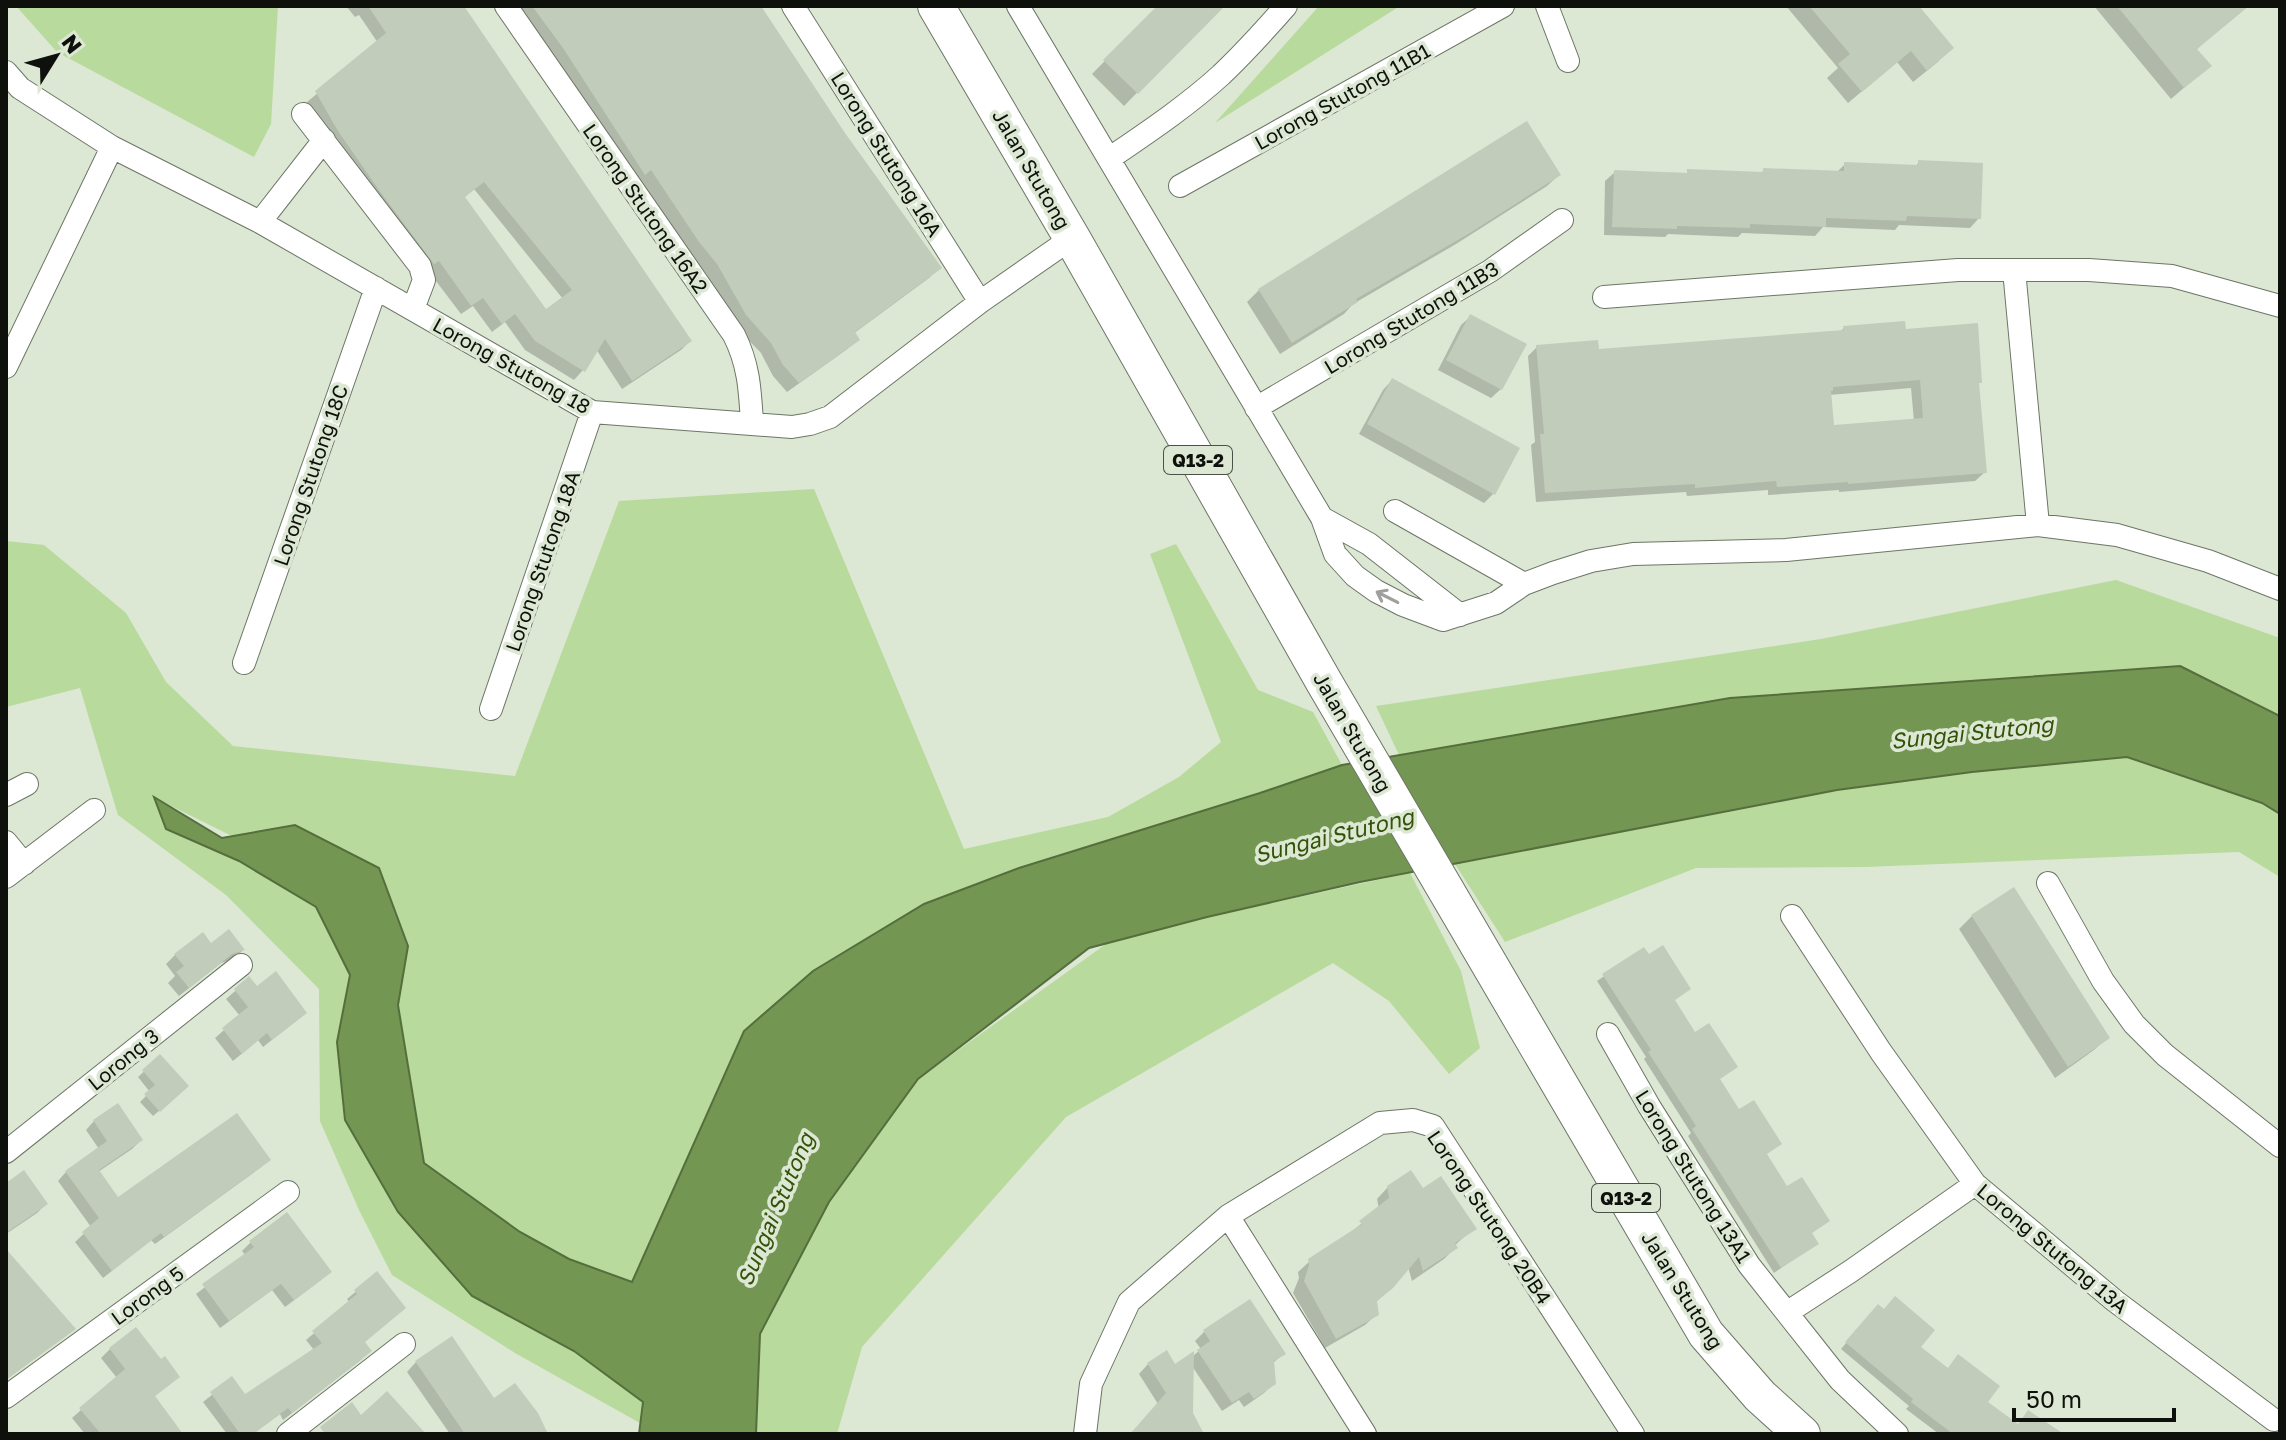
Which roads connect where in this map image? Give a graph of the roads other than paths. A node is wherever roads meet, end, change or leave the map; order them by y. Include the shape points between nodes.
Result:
1 (506, 6) edge
2 (793, 6) edge
3 (936, 6) edge
4 (1018, 6) edge
5 (1286, 6) edge
6 (1503, 6) edge
7 (1547, 6) edge
8 (1568, 61) dead end
9 (6, 72) edge
10 (303, 114) dead end
11 (324, 140) junction
12 (112, 147) junction
13 (1110, 158) junction
14 (1180, 186) dead end
15 (1562, 220) dead end
16 (260, 222) junction
17 (1072, 238) junction
18 (2014, 270) junction
19 (376, 288) junction
20 (1604, 297) dead end
21 (980, 302) junction
22 (2280, 306) edge
23 (413, 309) junction
24 (6, 367) edge
25 (1256, 408) junction
26 (592, 412) junction
27 (752, 423) junction
28 (1395, 511) dead end
29 (1322, 518) junction
30 (2038, 525) junction
31 (1524, 584) junction
32 (2280, 589) edge
33 (1460, 615) junction
34 (244, 663) dead end
35 (491, 709) dead end
36 (27, 784) dead end
37 (6, 795) edge
38 (94, 810) dead end
39 (6, 842) edge
40 (15, 871) edge
41 (2048, 883) dead end
42 (1792, 916) dead end
43 (241, 965) dead end
44 (1608, 1034) dead end
45 (2280, 1146) edge
46 (6, 1152) edge
47 (1975, 1184) junction
48 (288, 1192) dead end
49 (1228, 1216) junction
50 (1788, 1312) junction
51 (404, 1344) dead end
52 (6, 1397) edge
53 (2272, 1424) edge
54 (288, 1434) edge
55 (1085, 1434) edge
56 (1365, 1434) edge
57 (1633, 1434) edge
58 (1802, 1434) edge
59 (1897, 1434) edge

1 - 27 street, Lorong Stutong 16A2 via 734,335 749,380
2 - 21 street, Lorong Stutong 16A
3 - 17 main road, Jalan Stutong / Q13-2
4 - 13 street
5 - 13 street via 1219,77
6 - 14 street, Lorong Stutong 11B1
7 - 8 street
9 - 12 street, Lorong Stutong 18 via 20,88
10 - 11 street
11 - 16 street
11 - 23 street via 420,266 424,280
12 - 16 street, Lorong Stutong 18
12 - 24 street
13 - 25 street
15 - 25 street, Lorong Stutong 11B3 via 1490,271
16 - 19 street, Lorong Stutong 18
17 - 21 street, Lorong Stutong 18
17 - 58 main road, Jalan Stutong / Q13-2 via 1324,682 1706,1334
18 - 20 street
18 - 22 street via 2172,276
18 - 30 street
19 - 23 street, Lorong Stutong 18
19 - 34 street, Lorong Stutong 18C
21 - 27 street, Lorong Stutong 18 via 830,417 792,427
23 - 26 street, Lorong Stutong 18
25 - 29 street
26 - 27 street, Lorong Stutong 18
26 - 35 street, Lorong Stutong 18A
28 - 31 street
29 - 33 street via 1369,544
33 -> 29 street via 1443,620 1365,584 1335,554
30 - 31 street via 1786,550 1633,554 1591,561
30 - 32 street via 2117,535
31 - 33 street via 1496,603
36 - 37 street
38 - 40 street
39 - 40 street
41 - 45 street via 2103,981 2134,1024
42 - 47 street, Lorong Stutong 13A
43 - 46 street, Lorong 3
44 - 50 street, Lorong Stutong 13A1 via 1749,1265
47 - 50 street
47 - 53 street, Lorong Stutong 13A
48 - 52 street, Lorong 5
49 - 55 street via 1129,1302 1091,1384
49 - 56 street
49 - 57 street, Lorong Stutong 20B4 via 1380,1123 1413,1120 1433,1126
50 - 59 street, Lorong Stutong 13A1 via 1840,1380
51 - 54 street

